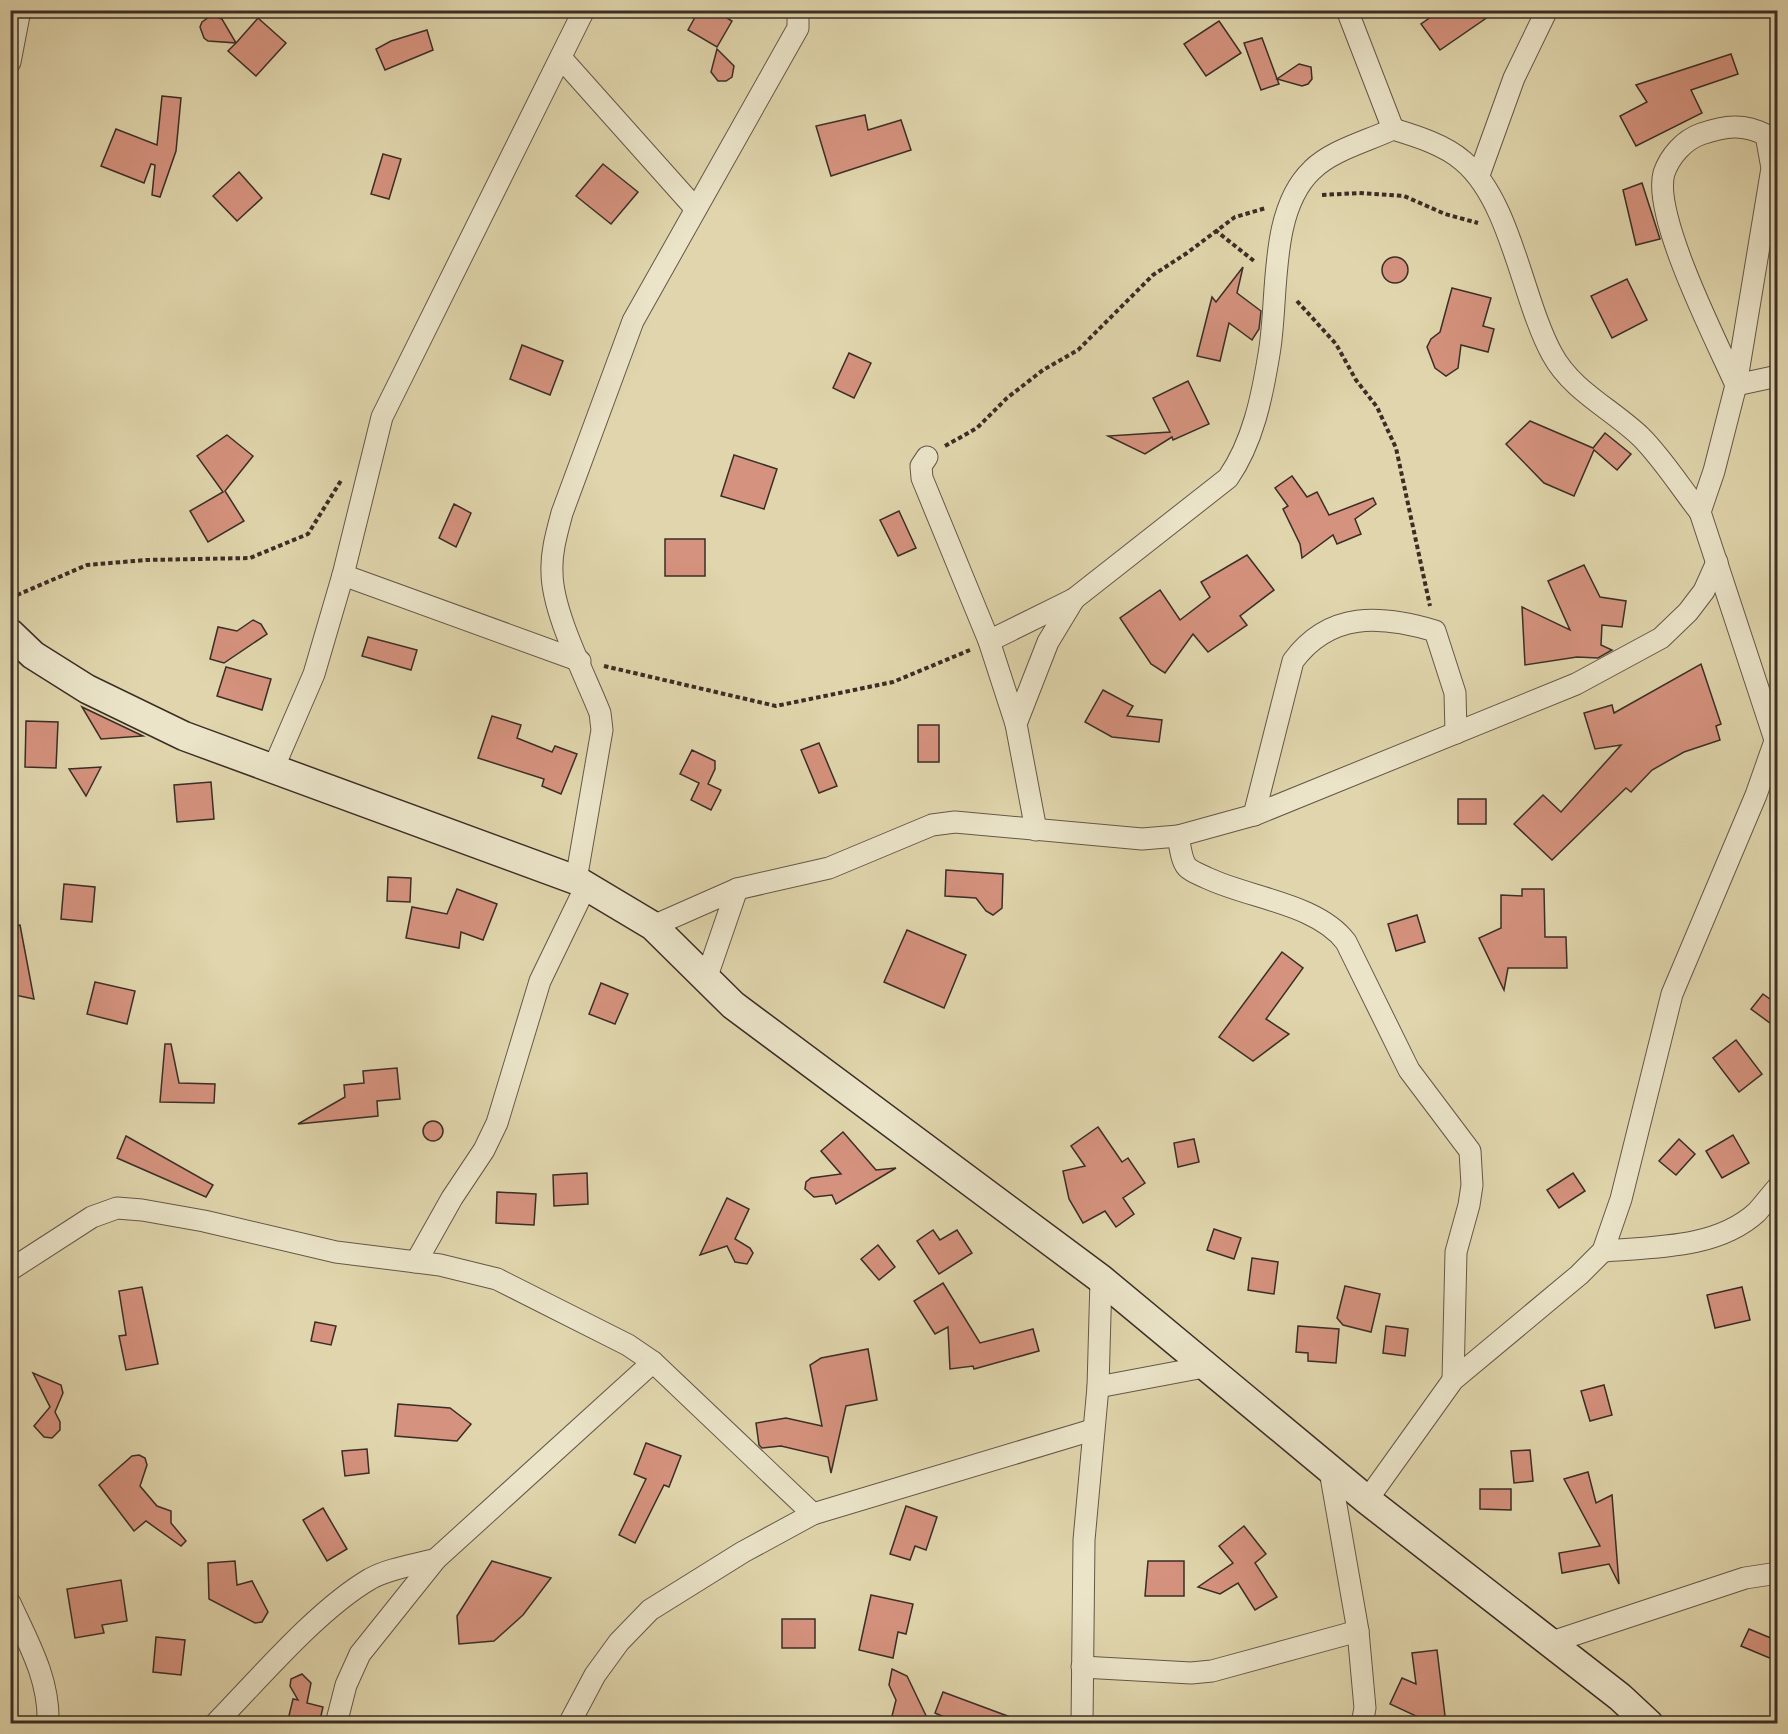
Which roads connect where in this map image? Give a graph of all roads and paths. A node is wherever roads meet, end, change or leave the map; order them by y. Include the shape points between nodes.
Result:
1 (20, 10) edge
2 (584, 10) edge
3 (798, 10) edge
4 (1547, 10) edge
5 (1352, 12) edge
6 (562, 59) junction
7 (10, 62) edge
8 (1393, 129) junction
9 (1479, 175) junction
10 (1295, 196) junction
11 (695, 208) junction
12 (1215, 230) junction
13 (1509, 239) junction
14 (1278, 279) junction
15 (1778, 376) edge
16 (1736, 385) junction
17 (927, 457) joint
18 (345, 475) dead end
19 (1700, 512) junction
20 (1717, 562) junction
21 (343, 575) junction
22 (10, 598) edge
23 (1074, 599) junction
24 (1435, 631) junction
25 (10, 633) edge
26 (989, 641) junction
27 (579, 661) junction
28 (1016, 724) junction
29 (1456, 733) junction
30 (1776, 745) edge
31 (273, 769) junction
32 (1254, 815) junction
33 (1036, 830) junction
34 (1178, 836) junction
35 (576, 880) junction
36 (737, 889) junction
37 (653, 926) junction
38 (706, 979) junction
39 (1778, 1187) edge
40 (1603, 1251) junction
41 (416, 1262) junction
42 (10, 1270) edge
43 (1101, 1279) junction
44 (653, 1362) junction
45 (1204, 1367) junction
46 (1453, 1380) junction
47 (1098, 1388) junction
48 (1092, 1430) junction
49 (1329, 1465) junction
50 (1367, 1500) junction
51 (813, 1514) junction
52 (436, 1559) junction
53 (1778, 1573) edge
54 (10, 1603) edge
55 (1358, 1631) junction
56 (1549, 1643) junction
57 (1082, 1668) junction
58 (1367, 1718) edge
59 (48, 1724) edge
60 (215, 1724) edge
61 (336, 1724) edge
62 (569, 1724) edge
63 (1082, 1724) edge
64 (1649, 1724) edge

1 - 7 street
2 - 6 street
3 - 11 street via 798,28
4 - 9 street via 1515,78
5 - 8 street
6 - 11 street
6 - 21 street via 382,417
8 - 9 street via 1422,138 1461,159
8 - 10 street via 1331,157 1312,170
9 - 13 street
10 - 12 path via 1234,217
10 - 13 path via 1404,196 1445,214 1483,224
10 - 14 street via 1279,246
11 - 27 street via 633,321 556,533 551,574 558,608
12 - 14 path
12 - 17 path via 1153,275 1078,350 1043,370 977,428
13 - 19 street via 1552,354 1595,403 1641,437
14 - 23 street via 1269,353 1242,458 1228,478
14 - 24 path via 1336,344 1377,407 1396,448
15 - 16 street
16 - 16 street via 1685,274 1664,199 1664,174 1674,153 1695,136 1725,126 1752,128 1766,135 1772,168
16 - 19 street
17 - 26 street via 921,466 922,478
18 - 22 path via 308,534 250,558 87,565
19 - 20 street
20 - 29 street via 1704,591 1661,638 1576,684
20 - 30 street
21 - 27 street
21 - 31 street via 314,674
23 - 26 street
23 - 28 street via 1048,642
24 - 29 street via 1455,693
24 - 32 street via 1377,618 1346,623 1321,633 1304,646 1293,661
25 - 31 street via 33,655 87,689 184,736
26 - 27 path via 893,682 776,706
26 - 28 street
27 - 35 street via 600,713 602,730
28 - 33 street
29 - 32 street
30 - 40 street via 1672,994 1621,1199
31 - 35 street
32 - 34 street
33 - 34 street via 1142,838
33 - 36 street via 955,822 932,825 830,868
34 - 46 street via 1186,866 1193,871 1287,906 1338,931 1409,1070 1470,1151 1471,1195 1456,1252
35 - 37 street
35 - 41 street via 585,888 540,981 497,1123
36 - 37 street
36 - 38 street
37 - 38 street
38 - 43 street via 786,1046
39 - 40 street via 1755,1213 1694,1243
40 - 46 street
41 - 42 street via 336,1252 204,1221 117,1208 92,1217
41 - 44 street via 497,1279 628,1345
43 - 45 street
43 - 47 street
44 - 51 street
44 - 52 street
45 - 47 street
45 - 49 street
46 - 50 street
47 - 48 street
48 - 51 street
48 - 57 street via 1084,1540
49 - 50 street
49 - 55 street
50 - 56 street
51 - 62 street via 650,1610 595,1675
52 - 60 street via 371,1579 342,1600
52 - 61 street via 360,1654 346,1685
53 - 56 street via 1745,1578
54 - 59 street via 43,1677 49,1705
55 - 57 street via 1212,1671
55 - 58 street
56 - 64 street
57 - 63 street

